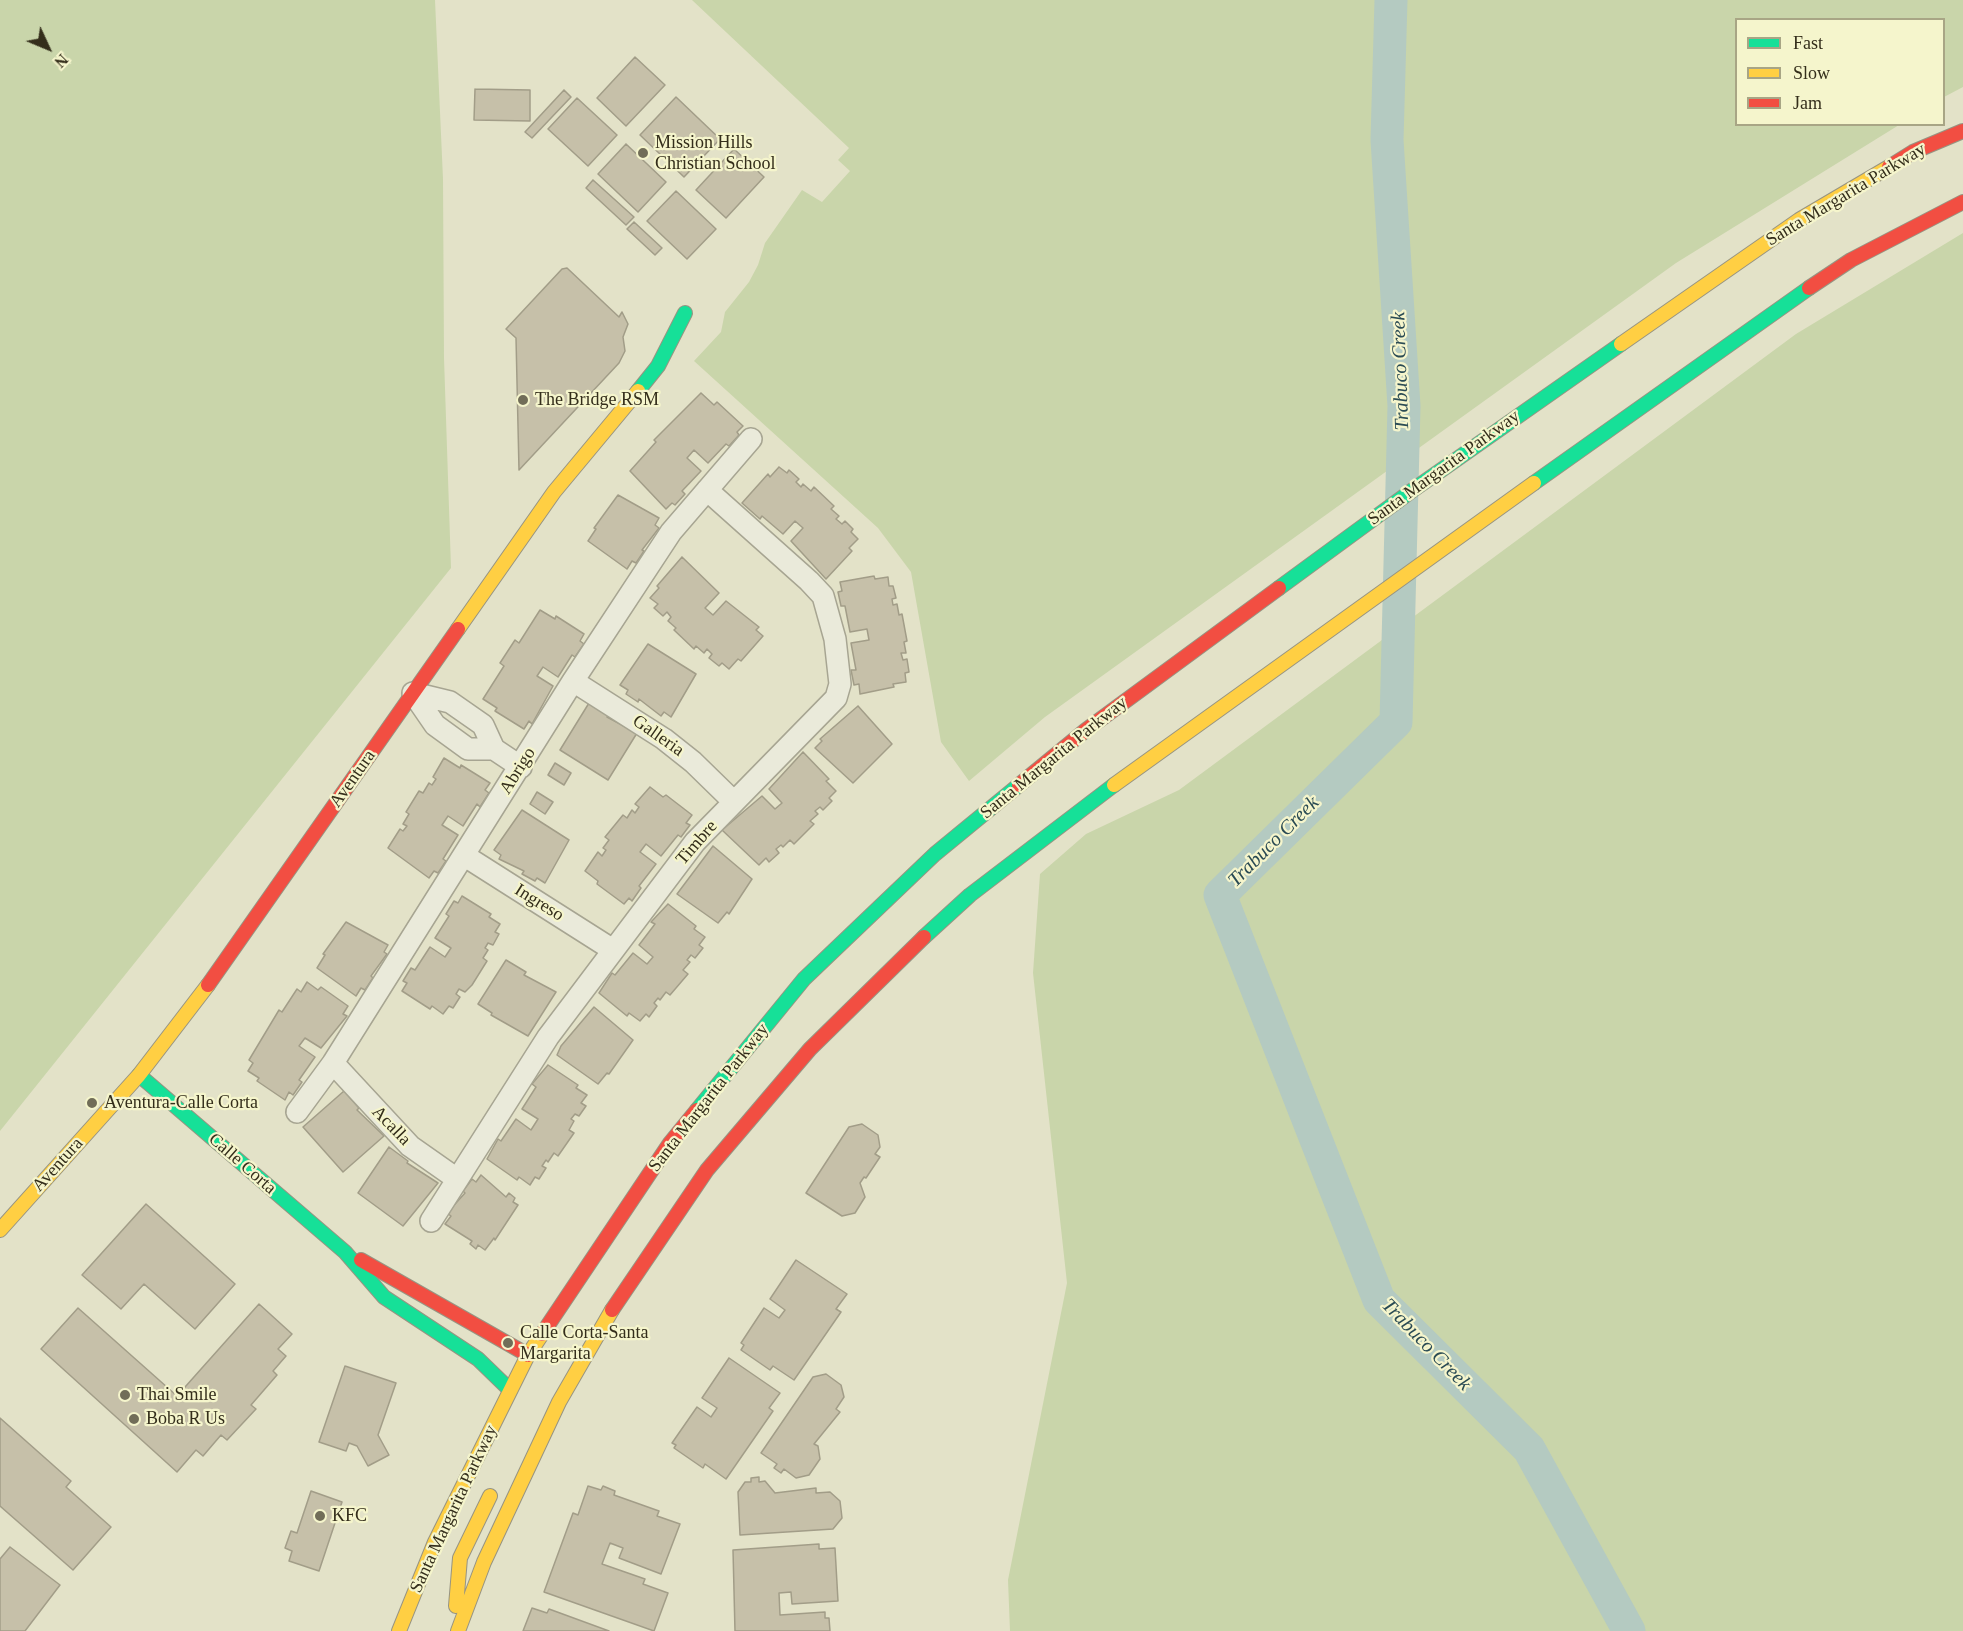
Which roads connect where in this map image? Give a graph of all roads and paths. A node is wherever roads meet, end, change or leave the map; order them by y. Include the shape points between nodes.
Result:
1 (1963, 131) edge
2 (1963, 202) edge
3 (685, 313) dead end
4 (752, 439) dead end
5 (707, 490) junction
6 (573, 681) junction
7 (413, 693) junction
8 (494, 749) junction
9 (521, 767) junction
10 (734, 802) junction
11 (465, 856) junction
12 (613, 950) junction
13 (333, 1064) junction
14 (139, 1075) junction
15 (297, 1112) dead end
16 (457, 1179) junction
17 (431, 1221) dead end
18 (0, 1230) edge
19 (345, 1252) junction
20 (528, 1355) junction
21 (532, 1378) dead end
22 (510, 1390) junction
23 (496, 1483) dead end
24 (399, 1631) edge
25 (453, 1631) edge
26 (458, 1631) edge

1 - 20 main road, Santa Margarita Parkway via 1913,152 1798,220 1681,301 1410,492 1086,730 935,854 804,979 670,1143
2 - 26 main road via 1851,260 1710,356 1125,777 970,895 916,944 810,1049 707,1170 627,1285 559,1402 484,1562
3 - 7 main road, Aventura via 658,366 554,492
4 - 5 street, Abrigo
5 - 6 street, Abrigo via 671,532
5 - 10 street, Timbre via 823,596 835,639 840,684 826,711
6 - 9 street, Abrigo
6 - 10 street, Galleria via 664,739
7 - 8 street via 450,702 475,719 483,725
7 - 8 street via 435,725 468,749
7 - 14 main road, Aventura via 245,934
8 - 9 street
9 - 11 street, Abrigo
10 - 12 street, Timbre via 695,842
11 - 12 street, Ingreso
11 - 13 street, Abrigo
12 - 16 street, Timbre via 548,1036
13 - 15 street, Abrigo
13 - 16 street, Acalla via 410,1146
14 - 18 main road, Aventura
14 - 19 main road, Calle Corta
16 - 17 street, Timbre
19 - 20 main road, Calle Corta
19 - 22 main road, Calle Corta via 384,1297 477,1359
20 - 21 main road
20 - 22 main road, Santa Margarita Parkway
22 - 24 main road, Santa Margarita Parkway via 435,1542
23 - 25 main road via 460,1558

